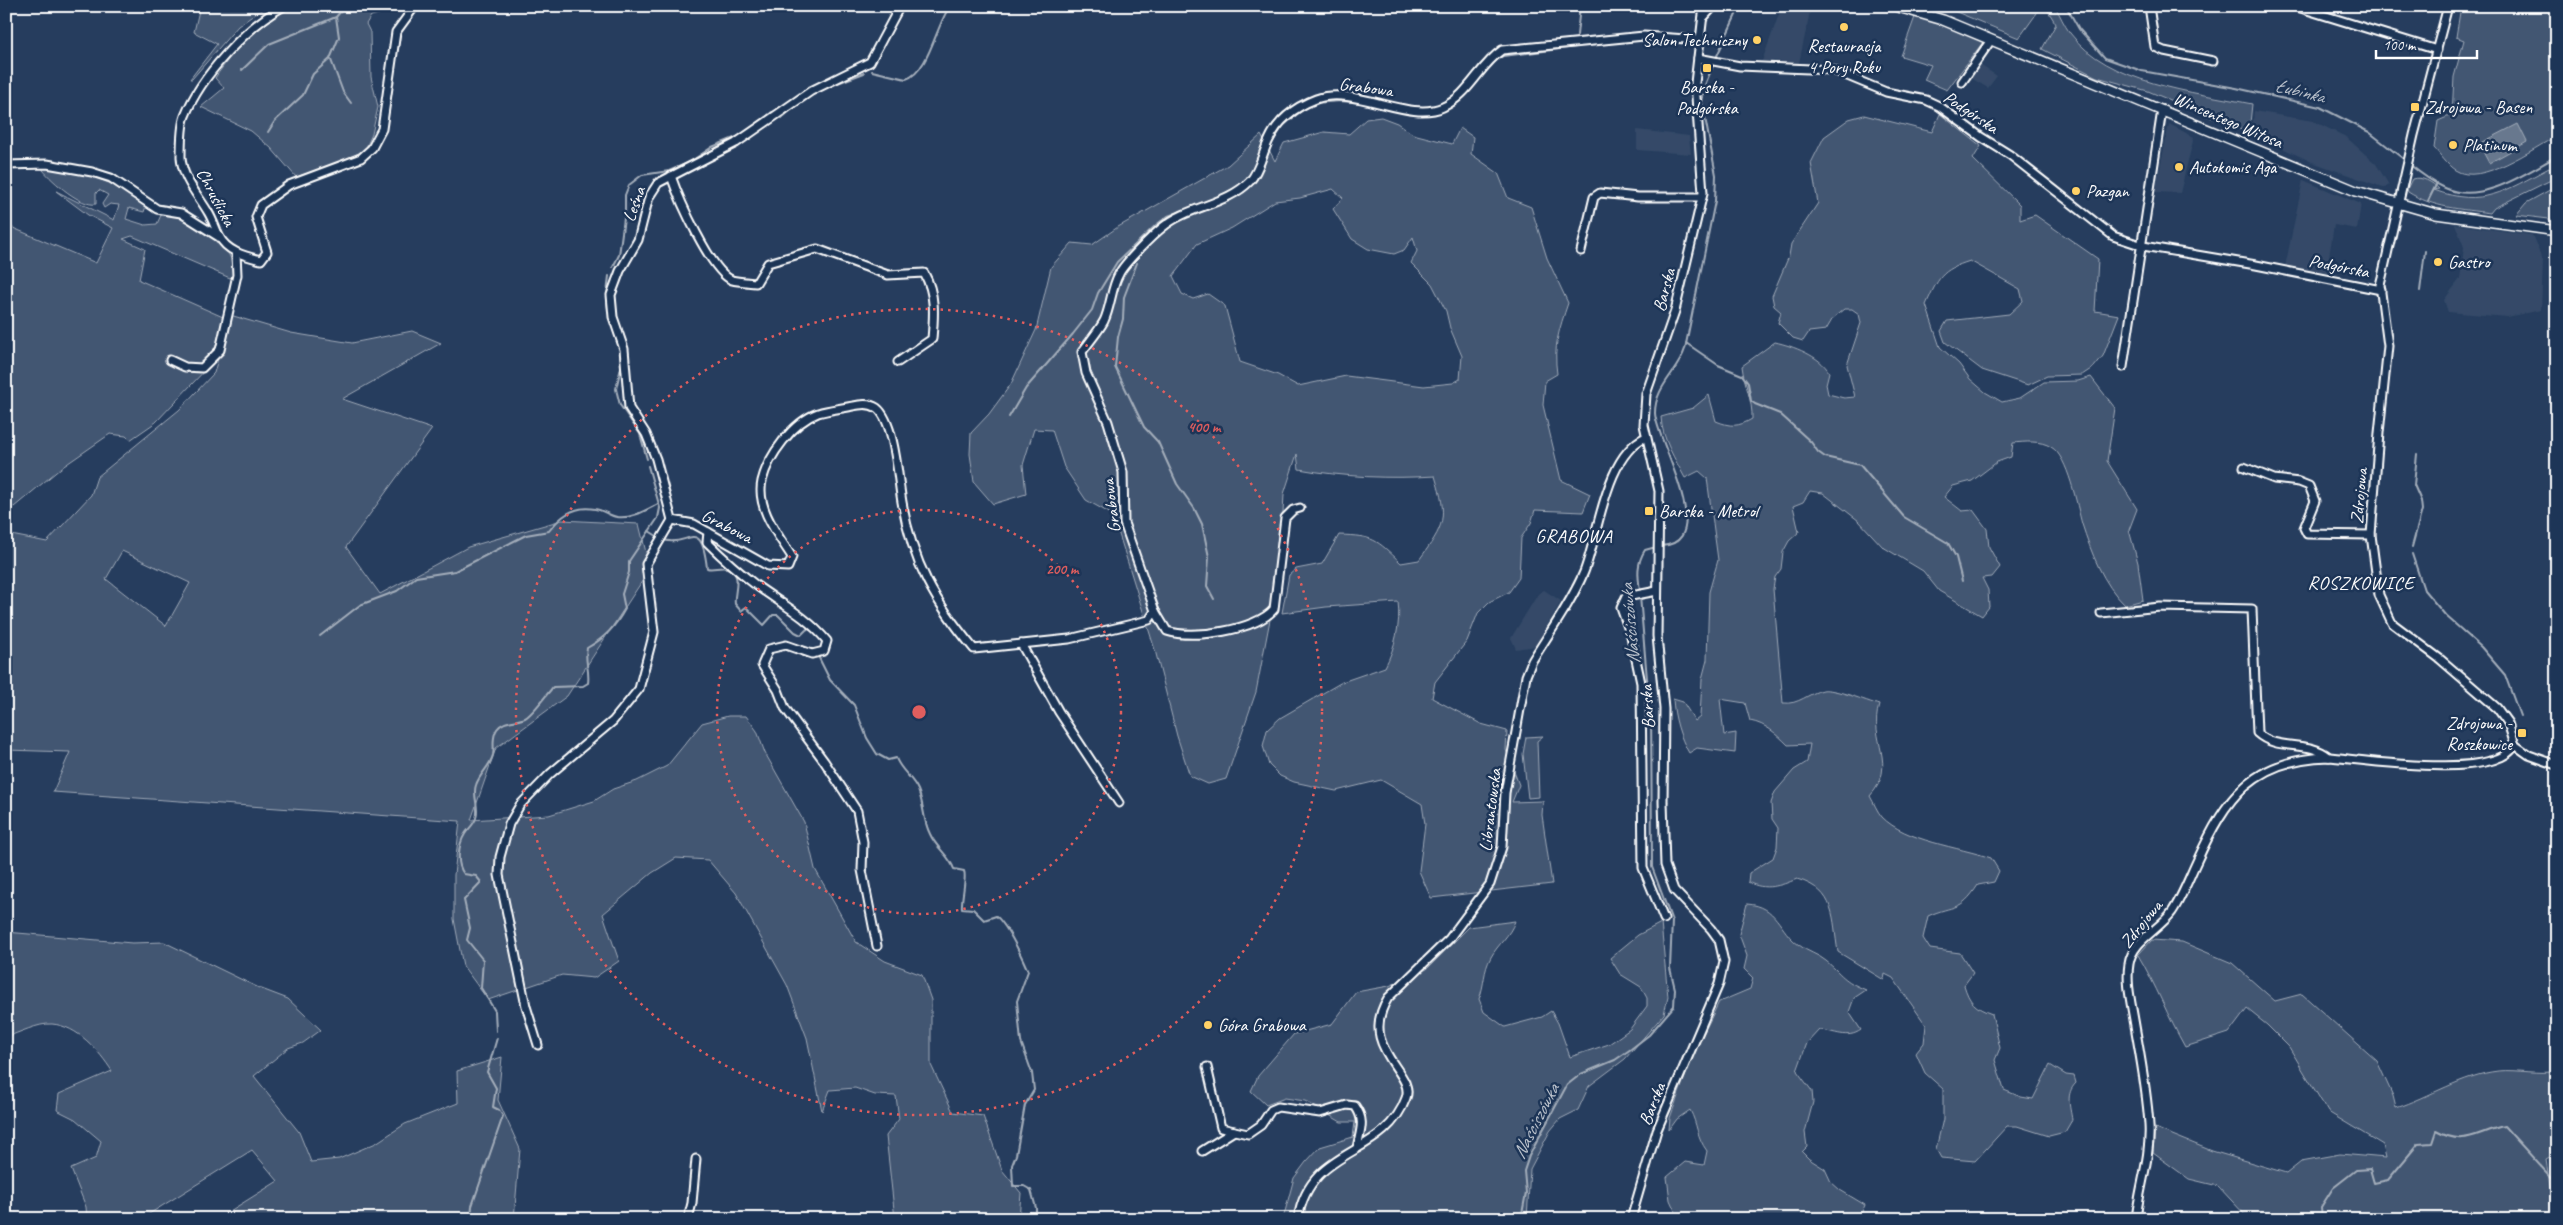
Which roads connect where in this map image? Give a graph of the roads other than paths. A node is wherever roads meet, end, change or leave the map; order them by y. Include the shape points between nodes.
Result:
1 (284, 6) edge
2 (415, 6) edge
3 (900, 6) edge
4 (1704, 6) edge
5 (1714, 6) edge
6 (1895, 6) edge
7 (2150, 6) edge
8 (2294, 6) edge
9 (2448, 6) edge
10 (1702, 18) junction
11 (1700, 40) junction
12 (1991, 40) junction
13 (2437, 50) junction
14 (1698, 58) junction
15 (2213, 61) dead end
16 (1962, 82) dead end
17 (2162, 110) junction
18 (6, 165) edge
19 (671, 176) junction
20 (1702, 197) junction
21 (2397, 204) junction
22 (2557, 231) edge
23 (219, 237) junction
24 (2143, 246) junction
25 (1581, 251) dead end
26 (236, 253) junction
27 (2381, 290) junction
28 (170, 360) dead end
29 (898, 362) dead end
30 (2123, 366) dead end
31 (1646, 438) junction
32 (2244, 467) dead end
33 (1300, 508) dead end
34 (674, 521) junction
35 (708, 532) junction
36 (2371, 535) junction
37 (1657, 591) junction
38 (1155, 611) junction
39 (2102, 613) dead end
40 (1021, 644) junction
41 (2515, 744) junction
42 (2329, 757) junction
43 (2557, 765) edge
44 (1119, 803) dead end
45 (1664, 918) dead end
46 (877, 946) dead end
47 (538, 1044) dead end
48 (1207, 1067) dead end
49 (1234, 1131) junction
50 (1357, 1148) junction
51 (1202, 1152) dead end
52 (696, 1159) dead end
53 (688, 1219) edge
54 (1298, 1219) edge
55 (1631, 1219) edge
56 (2136, 1219) edge

1 - 23 street, Chruślicka via 253,26 234,46 193,99 184,117 181,158 186,178 215,223
2 - 26 street, Chruślicka via 396,32 382,129 372,148 361,158 289,185 261,205 256,217 267,252 261,260
3 - 19 street, Leśna via 870,62 811,90 736,143
4 - 10 street, Barska
5 - 10 street
6 - 12 main road, Wincentego Witosa via 1943,20
7 - 15 street via 2155,47
8 - 13 street
9 - 13 street, Zdrojowa
10 - 11 street, Barska
11 - 14 street, Barska
11 - 38 street, Grabowa via 1644,36 1502,50 1492,56 1459,96 1431,111 1415,111 1342,96 1318,98 1300,106 1280,123 1249,182 1239,190 1173,220 1119,273 1104,320 1082,352 1086,373 1108,422 1123,472 1124,523
12 - 16 street
12 - 17 main road, Wincentego Witosa
13 - 21 street, Zdrojowa
14 - 20 street, Barska via 1695,100 1703,169
14 - 24 street, Podgórska via 1740,66 1834,70 1886,92 1926,100 1940,106 2010,155 2113,236
17 - 21 main road, Wincentego Witosa via 2356,191
17 - 24 street
18 - 23 street via 47,164 111,178 157,209 181,213
19 - 29 street via 680,202 719,271 732,280 756,283 768,263 817,250 888,274 924,273 932,286 932,339
19 - 34 street, Leśna via 658,183 649,198 638,240 611,295 613,317 624,349 629,408 646,434
20 - 25 street via 1600,193 1594,197
20 - 31 street, Barska via 1675,311 1646,394
21 - 22 main road, Wincentego Witosa via 2436,214
21 - 27 street, Zdrojowa
23 - 26 street, Chruślicka
24 - 27 street, Podgórska
24 - 30 street
26 - 28 street via 237,275 220,350 202,368 185,367
27 - 36 street, Zdrojowa via 2388,346
31 - 37 street, Barska via 1659,491
31 - 50 street, Librantowska via 1632,446 1610,482 1583,573 1526,676 1505,793 1502,846 1490,884 1449,939 1382,1007 1379,1018 1382,1041 1389,1060 1408,1088 1398,1114 1373,1140
32 - 36 street via 2274,479 2309,486 2315,501 2304,528 2307,534
33 - 38 street via 1292,510 1286,518 1274,609 1262,620 1235,629 1183,635 1166,631
34 - 35 street, Grabowa via 694,524
34 - 47 street via 646,564 654,632 639,689 613,721 550,774 520,805 509,824 500,857 499,875 526,1006
35 - 40 street, Grabowa via 768,566 788,567 792,557 762,503 762,482 776,450 795,427 817,414 866,404 878,409 888,422 902,504 919,568 939,604 974,649
35 - 46 street via 707,542 720,555 808,621 827,641 824,651 812,654 786,645 769,650 762,665 778,690 784,708 857,811 863,842 862,870
36 - 41 street, Zdrojowa via 2379,595 2392,623 2440,658 2497,708 2508,723
37 - 45 street via 1626,597 1621,608 1641,683 1643,868
37 - 55 street, Barska via 1657,648 1664,709 1665,865 1674,890 1716,935 1722,947 1724,967 1657,1130
38 - 40 street, Grabowa via 1148,620 1130,625 1069,639
39 - 42 street, Zdrojowa via 2160,607 2252,609 2257,732 2270,741 2319,749
40 - 44 street via 1059,712
41 - 42 street, Zdrojowa via 2511,751 2498,759 2473,765 2434,766
41 - 43 street via 2529,755
42 - 56 street, Zdrojowa via 2281,764 2260,774 2241,790 2224,808 2172,912 2132,953 2130,991 2150,1127
48 - 49 street via 1221,1128
49 - 50 street via 1248,1134 1278,1107 1320,1113 1347,1105 1355,1106 1362,1115 1363,1125
49 - 51 street
50 - 54 street, Librantowska via 1319,1173 1308,1187
52 - 53 street

